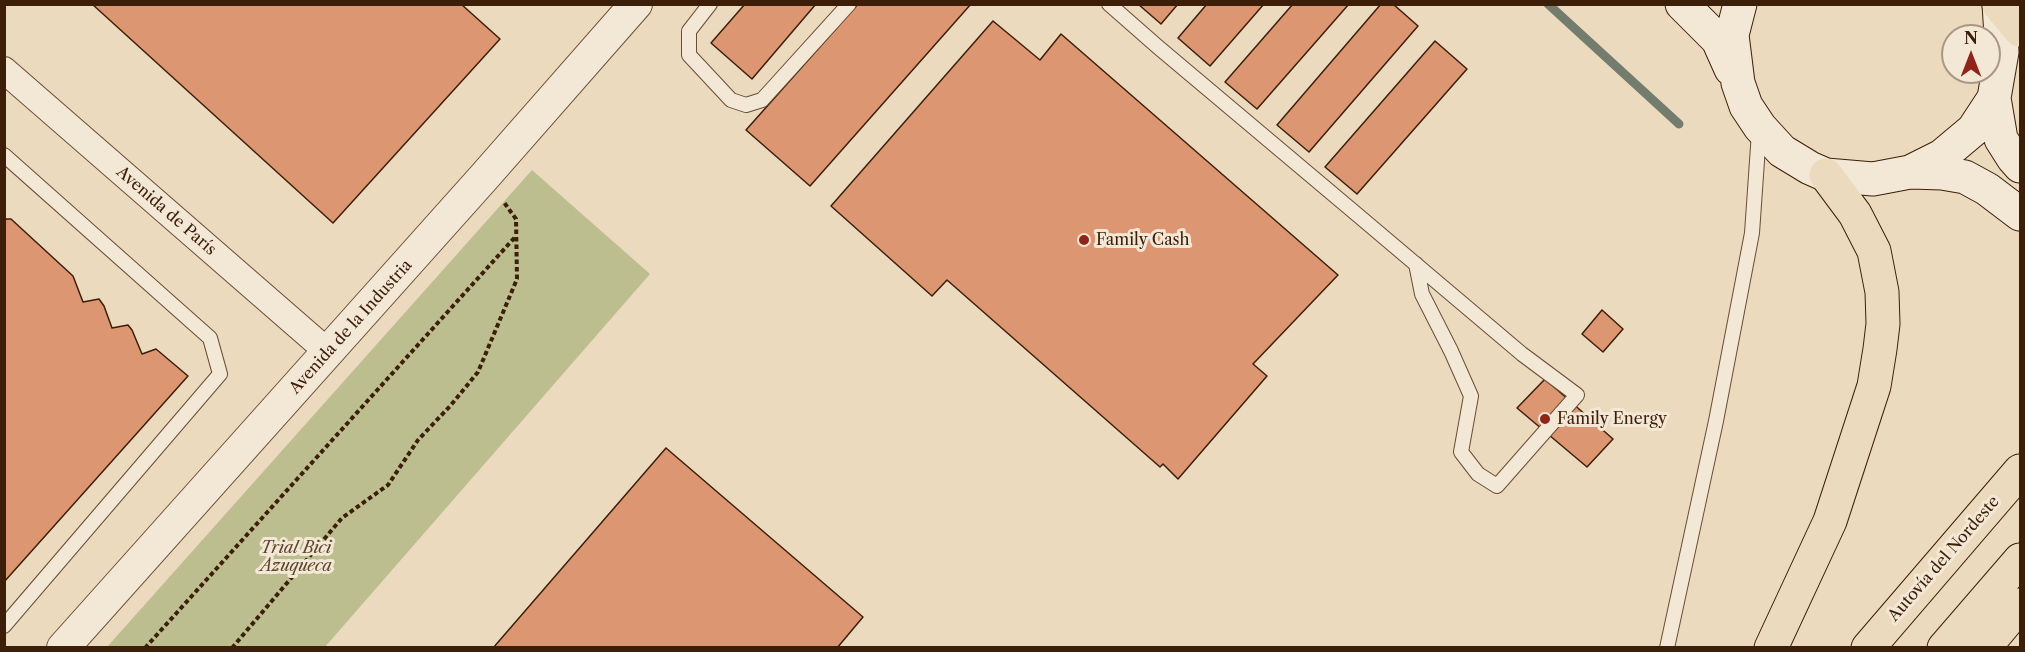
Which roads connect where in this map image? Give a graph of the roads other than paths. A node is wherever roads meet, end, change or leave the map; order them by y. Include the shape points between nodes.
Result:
1 (636, 4) edge
2 (710, 4) edge
3 (849, 4) edge
4 (1109, 4) edge
5 (1682, 4) edge
6 (1740, 4) edge
7 (1999, 5) edge
8 (2020, 30) edge
9 (4, 70) edge
10 (1737, 83) junction
11 (1994, 98) junction
12 (1760, 127) junction
13 (4, 155) edge
14 (2020, 166) edge
15 (1910, 172) junction
16 (1826, 175) junction
17 (2020, 214) edge
18 (1416, 264) junction
19 (328, 352) junction
20 (2020, 471) edge
21 (2020, 560) edge
22 (2020, 605) edge
23 (4, 626) edge
24 (63, 648) edge
25 (1667, 648) edge
26 (1771, 648) edge
27 (1868, 648) edge
28 (1944, 648) edge
29 (1984, 648) edge

1 - 19 street, Avenida de la Industria
2 - 3 lane via 689,31 689,55 731,100 746,105 762,100
4 - 18 lane
5 - 10 main road via 1718,40
6 - 10 main road via 1732,36
7 - 8 highway
7 - 11 main road via 2002,52
9 - 19 street, Avenida de París
10 - 12 main road
11 - 14 main road via 2001,139
11 - 15 main road via 1973,130 1942,156
12 - 16 main road via 1782,151
12 - 25 lane via 1752,233
13 - 23 lane via 210,338 219,374
15 - 16 main road via 1873,179
15 - 17 main road via 1965,177
16 - 26 highway via 1855,214 1874,251 1882,291 1883,324 1874,387 1830,520
18 - 18 lane via 1422,294 1471,396 1461,452 1478,474 1497,486 1577,395
19 - 24 street, Avenida de la Industria
20 - 27 highway, Autovía del Nordeste
21 - 28 highway
22 - 29 highway

